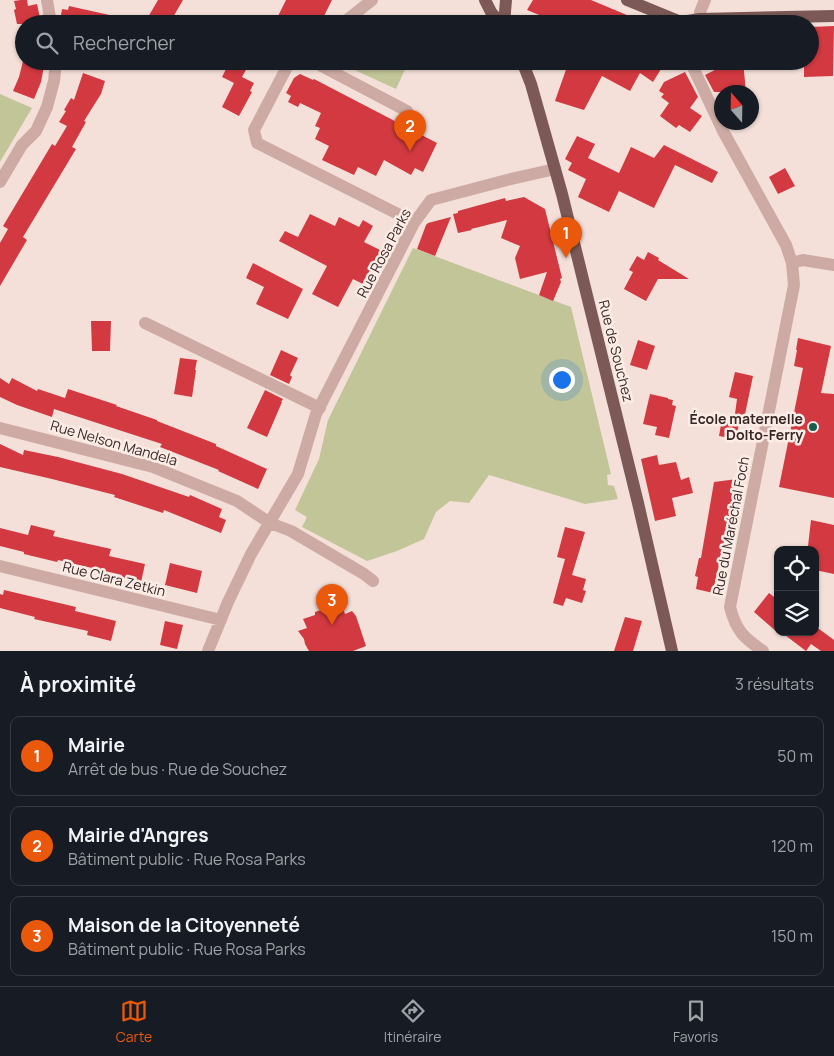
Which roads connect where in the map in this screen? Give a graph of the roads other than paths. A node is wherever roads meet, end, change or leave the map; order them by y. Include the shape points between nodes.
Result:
1 (47, 0) edge
2 (372, 0) edge
3 (485, 0) edge
4 (506, 0) edge
5 (627, 0) edge
6 (705, 0) edge
7 (50, 15) edge
8 (353, 15) edge
9 (494, 15) edge
10 (504, 15) edge
11 (662, 15) edge
12 (700, 15) edge
13 (819, 16) edge
14 (834, 16) edge
15 (55, 70) edge
16 (285, 70) edge
17 (329, 70) edge
18 (526, 70) edge
19 (694, 70) edge
20 (407, 111) dead end
21 (555, 169) junction
22 (0, 182) edge
23 (414, 223) junction
24 (792, 263) junction
25 (834, 265) edge
26 (144, 322) dead end
27 (320, 408) junction
28 (0, 428) edge
29 (270, 523) junction
30 (0, 566) edge
31 (373, 581) dead end
32 (221, 620) junction
33 (208, 651) edge
34 (672, 651) edge
35 (764, 651) edge

1 - 7 street
2 - 8 street
3 - 9 main road
4 - 10 main road
5 - 11 main road
6 - 12 street
13 - 14 main road
15 - 22 street via 47,107 36,130 22,145
16 - 23 street via 254,130 257,143
17 - 20 street
18 - 21 main road, Rue de Souchez
19 - 24 street, Rue du Maréchal Foch via 723,131 786,245
21 - 23 street, Rue Rosa Parks via 431,200
21 - 34 main road, Rue de Souchez
23 - 27 street, Rue Rosa Parks
24 - 25 street via 803,260
24 - 35 street, Rue du Maréchal Foch via 794,285 730,607 737,628
26 - 27 street
27 - 29 street, Rue Rosa Parks via 298,474
28 - 29 street, Rue Nelson Mandela via 153,467 237,501
29 - 31 street, Rue Nelson Mandela via 291,531
29 - 32 street, Rue Rosa Parks via 251,554
30 - 32 street, Rue Clara Zetkin
32 - 33 street, Rue Rosa Parks

